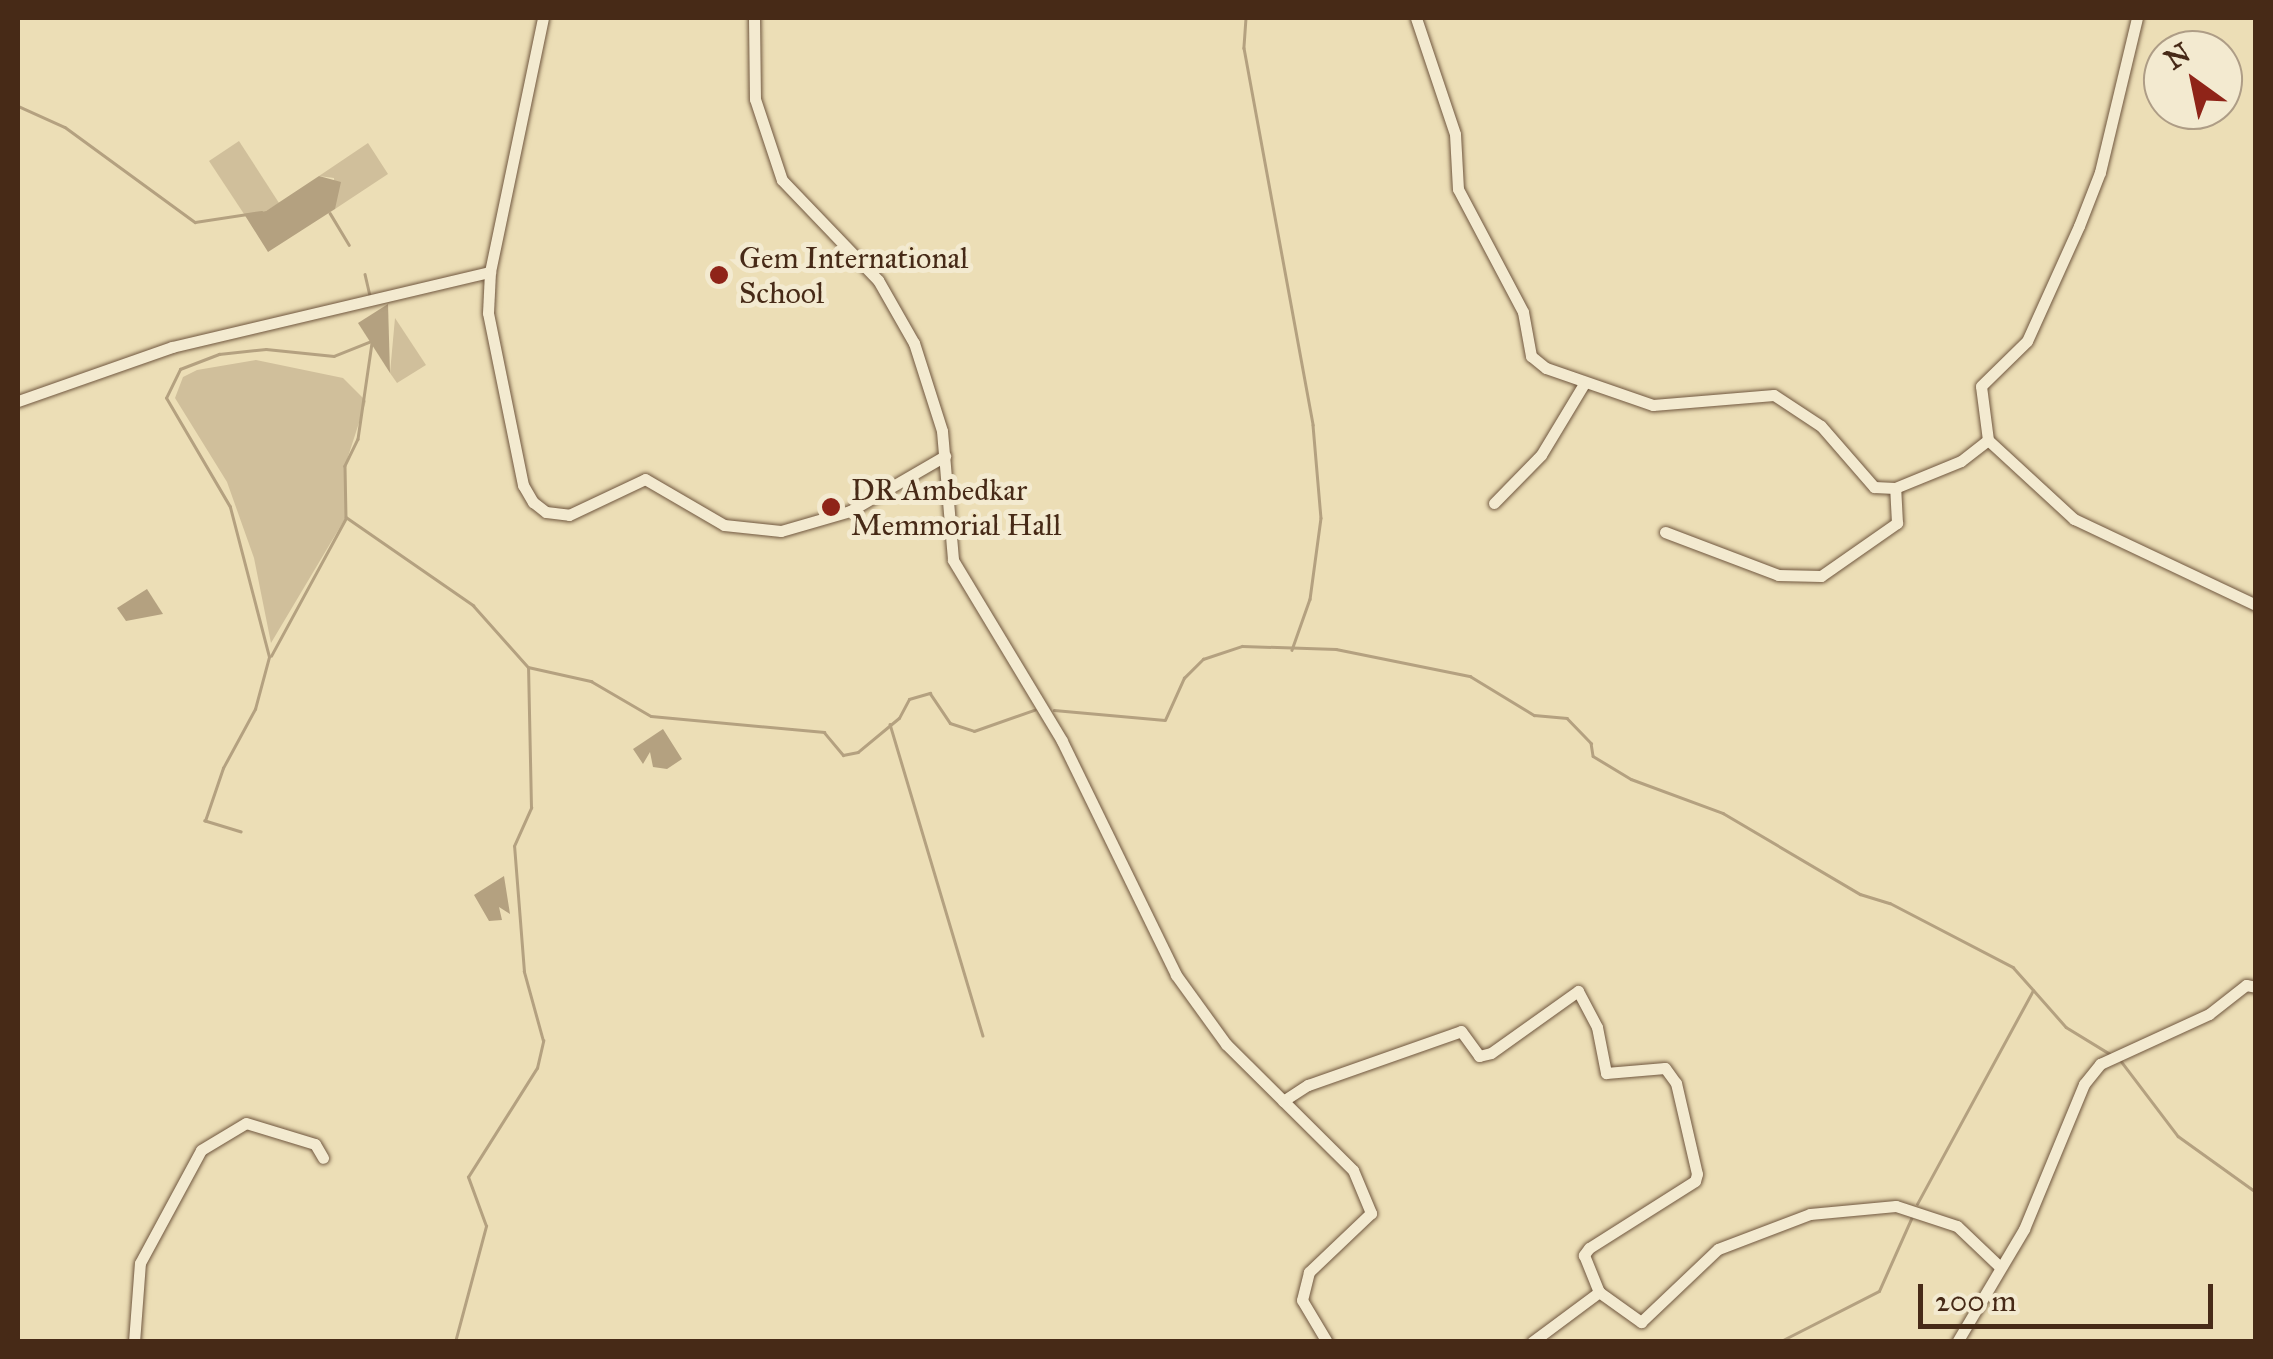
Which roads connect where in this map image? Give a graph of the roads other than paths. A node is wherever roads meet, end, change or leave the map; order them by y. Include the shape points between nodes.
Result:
1 (543, 18) edge
2 (754, 18) edge
3 (1416, 18) edge
4 (2137, 18) edge
5 (490, 272) junction
6 (1585, 382) junction
7 (18, 401) edge
8 (1988, 440) junction
9 (945, 456) junction
10 (1894, 488) junction
11 (1494, 503) dead end
12 (1664, 532) dead end
13 (2256, 605) edge
14 (2256, 987) edge
15 (1282, 1101) junction
16 (323, 1158) dead end
17 (1999, 1266) junction
18 (1599, 1292) junction
19 (134, 1342) edge
20 (1327, 1342) edge
21 (1532, 1342) edge
22 (1957, 1342) edge

1 - 5 street
2 - 9 street via 755,98 782,180 878,280 914,343
3 - 6 street via 1456,134 1458,189 1523,312 1532,356
4 - 8 street via 2100,172 2079,226 2027,341 1981,386
5 - 7 street via 172,347
5 - 9 street via 488,313 523,485 546,512 569,515 645,479 724,525 781,532 850,511
6 - 10 street via 1653,405 1774,395 1821,426 1874,487
6 - 11 street via 1541,456
8 - 10 street via 1961,462
8 - 13 street via 2074,519
9 - 15 street via 953,560 1062,740 1176,975 1226,1044
10 - 12 street via 1896,523 1821,576 1778,574
14 - 17 street via 2246,985 2209,1014 2100,1064 2084,1084 2024,1229
15 - 18 street via 1308,1085 1461,1030 1478,1056 1490,1053 1578,991 1597,1028 1606,1074 1665,1068 1676,1083 1697,1174 1696,1181 1589,1248 1584,1255
15 - 20 street via 1353,1170 1372,1213 1309,1272 1302,1300
16 - 19 street via 315,1144 246,1124 201,1150 140,1262
17 - 18 street via 1958,1226 1896,1206 1859,1208 1810,1214 1718,1249 1641,1322
17 - 22 street
18 - 21 street

